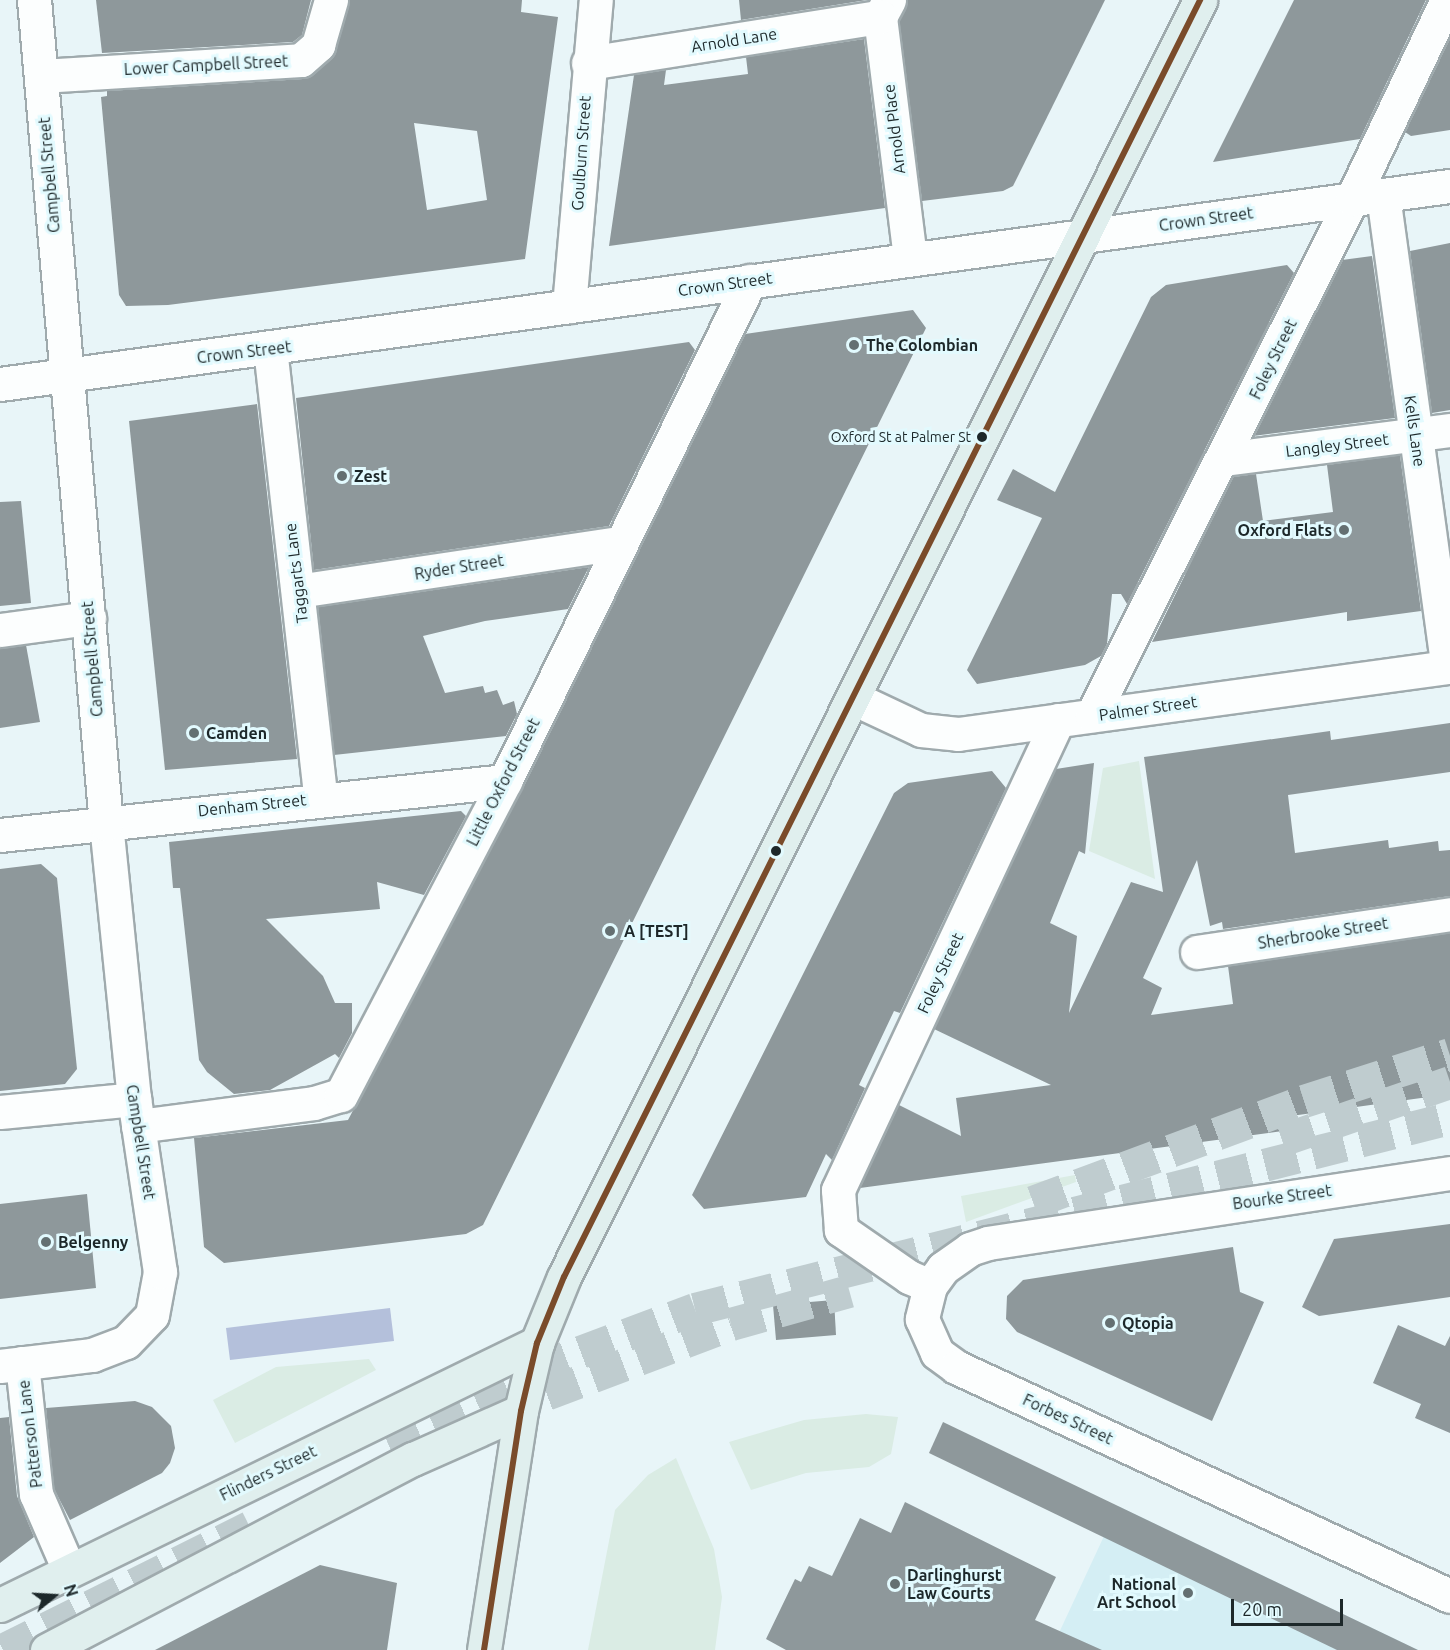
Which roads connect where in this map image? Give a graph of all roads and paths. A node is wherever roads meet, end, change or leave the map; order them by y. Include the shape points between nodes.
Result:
1 (34, 0) edge
2 (332, 0) edge
3 (596, 0) edge
4 (1200, 0) edge
5 (1447, 0) edge
6 (885, 8) edge
7 (588, 63) junction
8 (40, 76) junction
9 (1450, 186) edge
10 (1368, 197) junction
11 (1082, 235) junction
12 (910, 259) junction
13 (750, 281) junction
14 (569, 306) junction
15 (270, 348) junction
16 (66, 375) junction
17 (0, 384) edge
18 (1450, 430) edge
19 (1416, 435) junction
20 (1223, 459) junction
21 (620, 543) junction
22 (298, 591) junction
23 (89, 618) junction
24 (0, 630) edge
25 (1449, 667) edge
26 (854, 698) junction
27 (1092, 715) junction
28 (1058, 720) junction
29 (505, 781) junction
30 (321, 797) junction
31 (106, 824) junction
32 (0, 835) edge
33 (1450, 914) edge
34 (1197, 952) dead end
35 (0, 1112) edge
36 (136, 1112) junction
37 (1450, 1173) edge
38 (1113, 1222) joint
39 (930, 1286) junction
40 (537, 1343) junction
41 (11, 1364) edge
42 (521, 1411) junction
43 (69, 1570) junction
44 (1450, 1596) edge
45 (0, 1605) edge
46 (47, 1650) edge
47 (484, 1650) edge

1 - 8 street, Campbell Street
2 - 8 street, Lower Campbell Street via 318,45 301,60
3 - 7 street, Goulburn Street
4 - 11 main road
5 - 10 street, Foley Street
6 - 7 street, Arnold Lane
6 - 12 street, Arnold Place
7 - 14 street, Goulburn Street
8 - 16 street, Campbell Street
9 - 10 street, Crown Street
10 - 11 street, Crown Street
10 - 19 street, Kells Lane
10 - 20 street, Foley Street
11 - 12 street, Crown Street
11 - 26 main road
12 - 13 street, Crown Street
13 - 14 street, Crown Street
13 - 21 street, Little Oxford Street
14 - 15 street, Crown Street
15 - 16 street, Crown Street
15 - 22 street, Taggarts Lane
16 - 17 street, Crown Street
16 - 23 street, Campbell Street
18 - 19 street, Langley Street
19 - 20 street, Langley Street
19 - 25 street, Kells Lane
20 - 27 street, Foley Street
21 - 22 street, Ryder Street
21 - 29 street, Little Oxford Street
22 - 30 street, Taggarts Lane
23 - 24 street
23 - 31 street, Campbell Street
25 - 27 street, Palmer Street
26 - 28 street, Palmer Street via 899,722 938,734
26 - 40 main road via 571,1260
27 - 28 street, Palmer Street
28 - 39 street, Foley Street via 838,1190 841,1230
29 - 30 street, Denham Street
29 - 36 street, Little Oxford Street via 341,1095 314,1103
30 - 31 street, Denham Street
31 - 32 street, Denham Street
31 - 36 street, Campbell Street
33 - 34 street, Sherbrooke Street
35 - 36 street
36 - 41 street, Campbell Street via 160,1250 159,1292 152,1315 126,1342 108,1351
37 - 38 street, Bourke Street
38 - 39 street, Forbes Street via 970,1248 943,1268
39 - 44 street, Forbes Street via 922,1319 928,1338 937,1353 956,1368
40 - 42 main road
40 - 43 main road, Flinders Street
41 - 43 street, Patterson Lane via 36,1494
42 - 46 main road via 413,1459
42 - 47 main road
43 - 45 main road, Flinders Street

